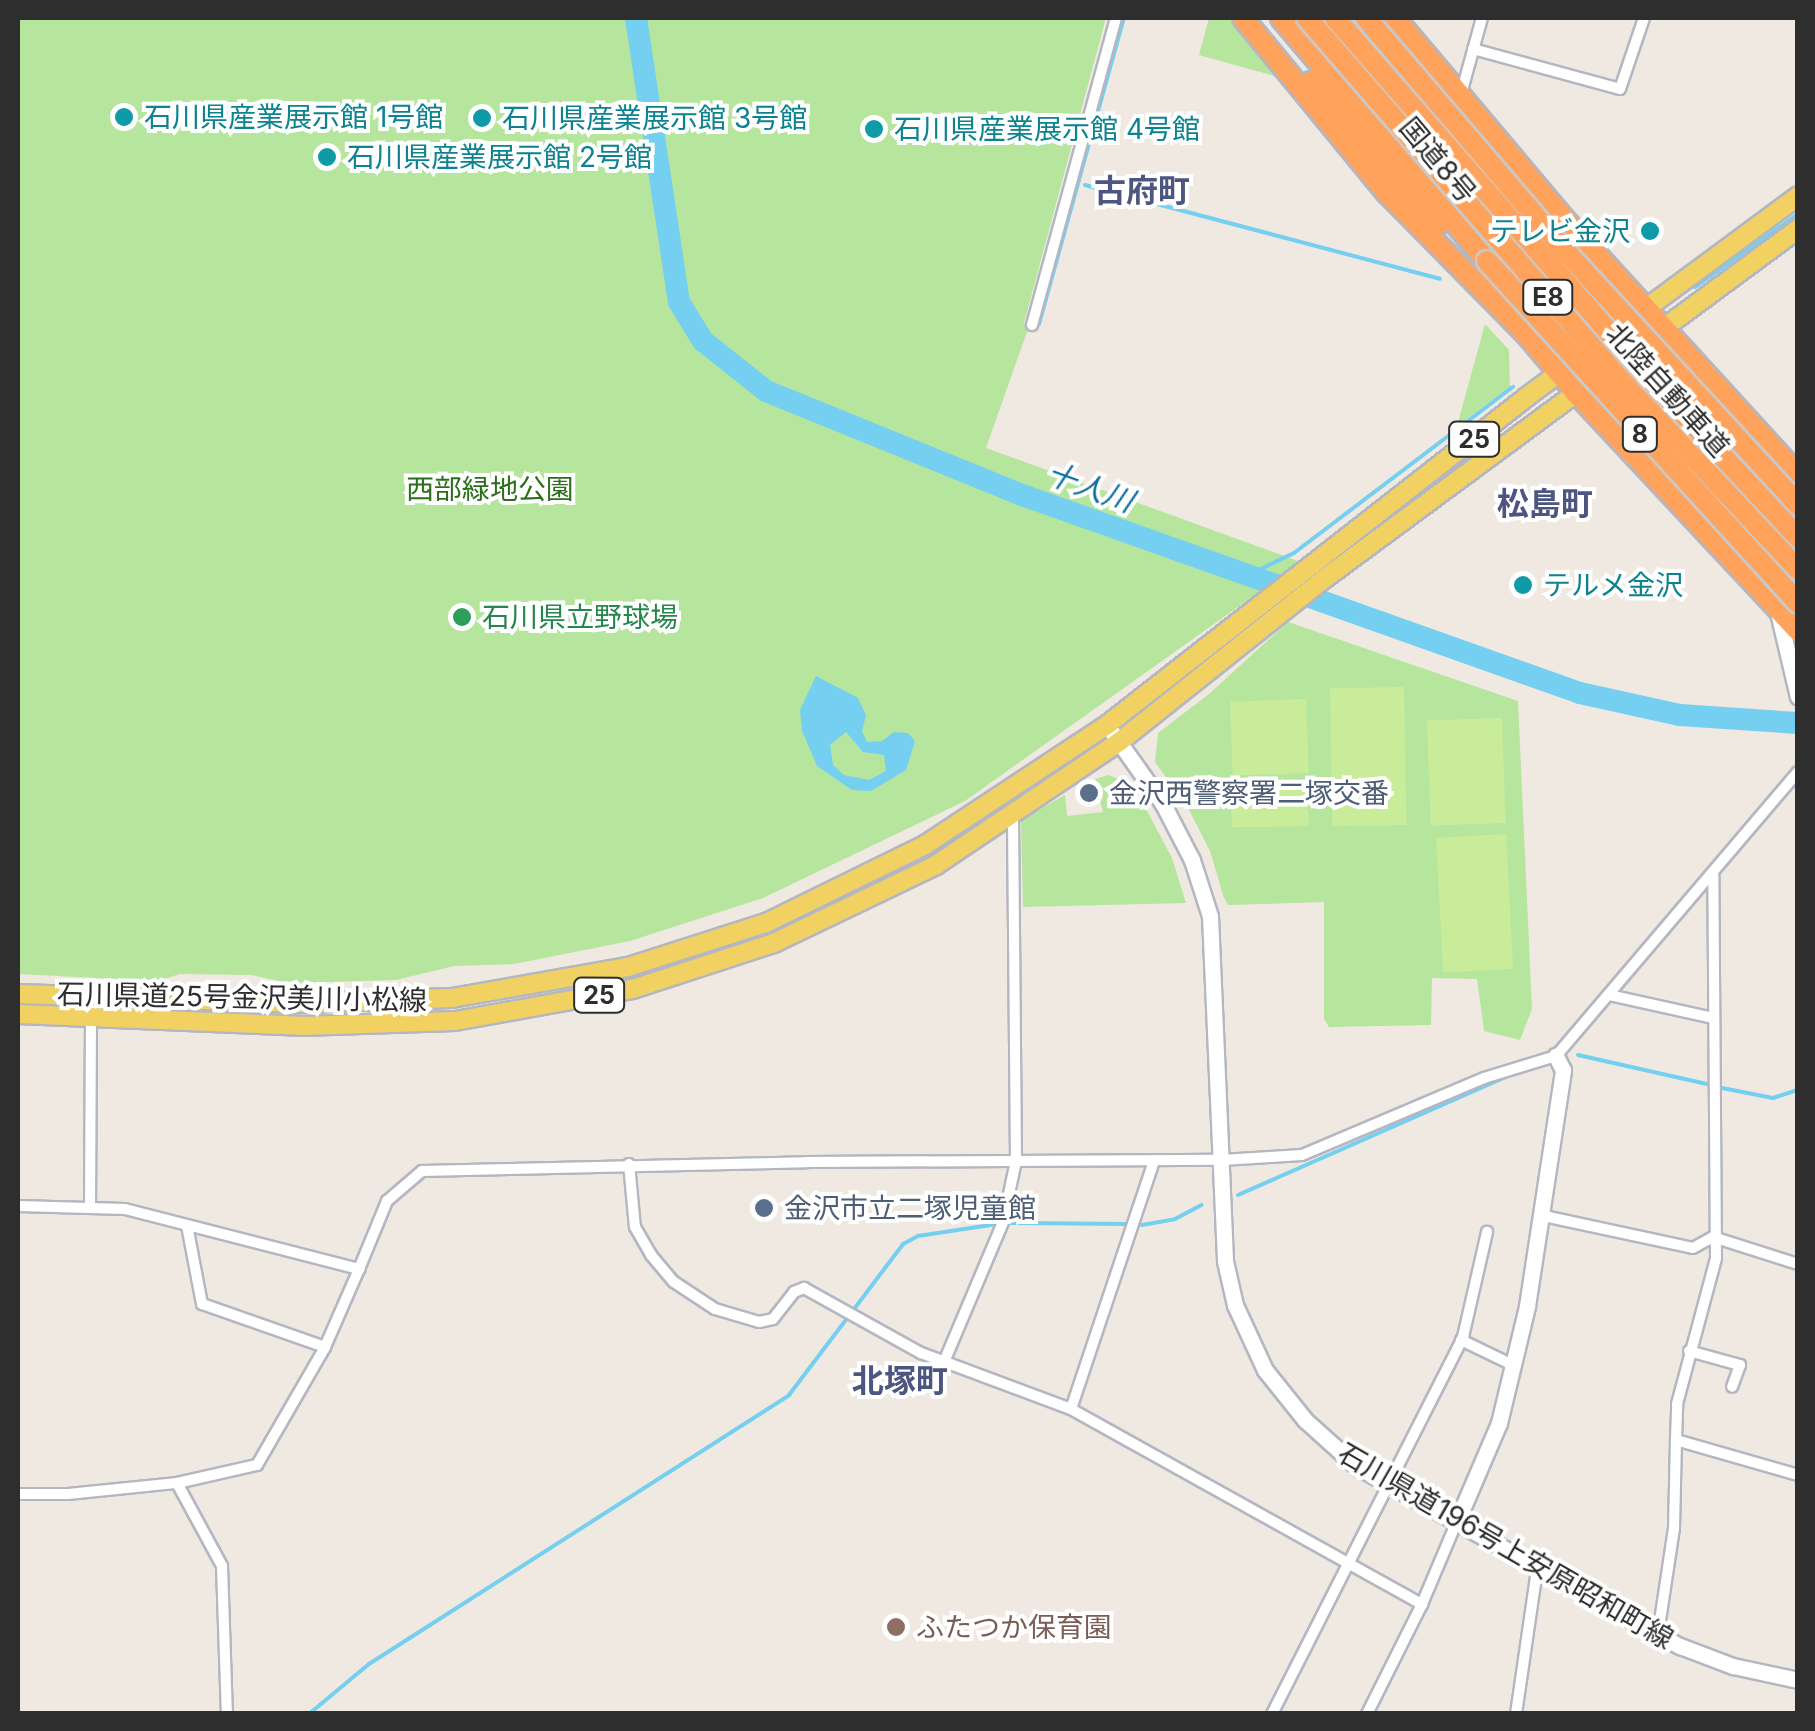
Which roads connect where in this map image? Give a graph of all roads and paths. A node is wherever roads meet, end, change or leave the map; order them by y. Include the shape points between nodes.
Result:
1 (1116, 18) edge
2 (1244, 18) edge
3 (1258, 18) edge
4 (1280, 18) edge
5 (1306, 18) edge
6 (1335, 18) edge
7 (1366, 18) edge
8 (1395, 18) edge
9 (1482, 18) edge
10 (1644, 18) edge
11 (1473, 49) junction
12 (1460, 98) junction
13 (1798, 196) edge
14 (1798, 229) edge
15 (1492, 299) junction
16 (1646, 310) junction
17 (1032, 325) dead end
18 (1666, 330) junction
19 (1559, 373) junction
20 (1576, 393) junction
21 (1798, 475) edge
22 (1798, 504) edge
23 (1798, 537) edge
24 (1798, 566) edge
25 (1787, 606) edge
26 (1798, 630) edge
27 (1798, 697) edge
28 (1106, 725) junction
29 (1120, 742) junction
30 (1798, 772) edge
31 (1012, 815) junction
32 (1713, 874) junction
33 (18, 994) edge
34 (91, 995) junction
35 (1609, 995) junction
36 (18, 1014) edge
37 (90, 1017) junction
38 (1714, 1018) junction
39 (1556, 1056) junction
40 (1222, 1160) junction
41 (1016, 1161) junction
42 (1154, 1161) junction
43 (630, 1164) junction
44 (18, 1206) edge
45 (90, 1208) junction
46 (1544, 1216) junction
47 (187, 1225) junction
48 (1487, 1232) dead end
49 (1714, 1237) junction
50 (1798, 1264) edge
51 (359, 1269) junction
52 (1461, 1340) junction
53 (325, 1347) junction
54 (1689, 1352) junction
55 (944, 1362) junction
56 (1513, 1365) junction
57 (1732, 1387) dead end
58 (1071, 1408) junction
59 (1676, 1440) junction
60 (1798, 1475) edge
61 (177, 1484) junction
62 (1390, 1485) junction
63 (18, 1494) edge
64 (1457, 1522) junction
65 (1347, 1562) junction
66 (1537, 1570) junction
67 (1422, 1604) junction
68 (1658, 1634) junction
69 (1798, 1680) edge
70 (226, 1714) edge
71 (1272, 1714) edge
72 (1367, 1714) edge
73 (1516, 1714) edge

1 - 17 street
2 - 15 highway via 1386,192
3 - 15 highway
4 - 25 highway, 国道8号 / 8, bridge
5 - 24 highway, 北陸自動車道 / E8, bridge via 1626,386
6 - 23 highway, 北陸自動車道 / E8, bridge via 1643,371
7 - 22 highway, 国道8号 / 8, bridge via 1600,290
8 - 12 highway
9 - 11 street
10 - 11 street via 1620,89
11 - 12 street
12 - 16 highway
13 - 16 main road, 25
14 - 18 main road, 25
15 - 19 highway
16 - 18 highway
16 - 19 main road, 25
18 - 20 main road, 25
18 - 21 highway
19 - 20 highway
19 - 28 main road, 石川県道25号金沢美川小松線 / 25
20 - 25 highway
20 - 29 main road, 石川県道25号金沢美川小松線 / 25 via 1324,579
24 - 25 main road
25 - 26 highway
25 - 27 main road
28 - 29 main road, 石川県道196号上安原昭和町線
28 - 34 main road, 石川県道25号金沢美川小松線 / 25 via 925,845 766,922 628,967 452,998 301,1003
29 - 31 main road, 石川県道25号金沢美川小松線 / 25
29 - 40 main road, 石川県道196号上安原昭和町線 via 1192,860 1210,916
30 - 32 street
31 - 37 main road, 石川県道25号金沢美川小松線 / 25 via 936,865 774,944 634,989 455,1021 301,1026
31 - 41 street
32 - 35 street
32 - 38 street
33 - 34 main road, 石川県道25号金沢美川小松線 / 25
34 - 37 street
35 - 38 street
35 - 39 street
36 - 37 main road, 石川県道25号金沢美川小松線 / 25
37 - 45 street
38 - 49 street
39 - 40 street via 1484,1078 1302,1155
39 - 46 main road via 1563,1070
40 - 42 street
40 - 62 main road, 石川県道196号上安原昭和町線 via 1224,1260 1265,1370 1333,1450
41 - 42 street
41 - 43 street
41 - 55 street via 1003,1222
42 - 58 street
43 - 51 street via 422,1171 386,1201
43 - 55 street via 635,1228 674,1282 715,1309 774,1320 804,1288 878,1333
44 - 45 street
45 - 47 street via 125,1209
46 - 49 street via 1693,1248
46 - 56 main road
47 - 51 street
47 - 53 street via 202,1304
48 - 52 street
49 - 50 street
49 - 54 street via 1716,1258
51 - 53 street
52 - 56 street
52 - 62 street
53 - 61 street via 257,1465
54 - 57 street via 1740,1365
54 - 59 street via 1676,1404
55 - 58 street
56 - 64 main road via 1499,1423
58 - 65 street
59 - 60 street
59 - 68 street via 1674,1518
61 - 63 street
61 - 70 street via 222,1566
62 - 64 main road, 石川県道196号上安原昭和町線
62 - 65 street
64 - 66 main road, 石川県道196号上安原昭和町線
64 - 67 street
65 - 67 street
65 - 71 street
66 - 68 main road, 石川県道196号上安原昭和町線
66 - 73 street
67 - 72 street
68 - 69 main road, 石川県道196号上安原昭和町線 via 1706,1658

